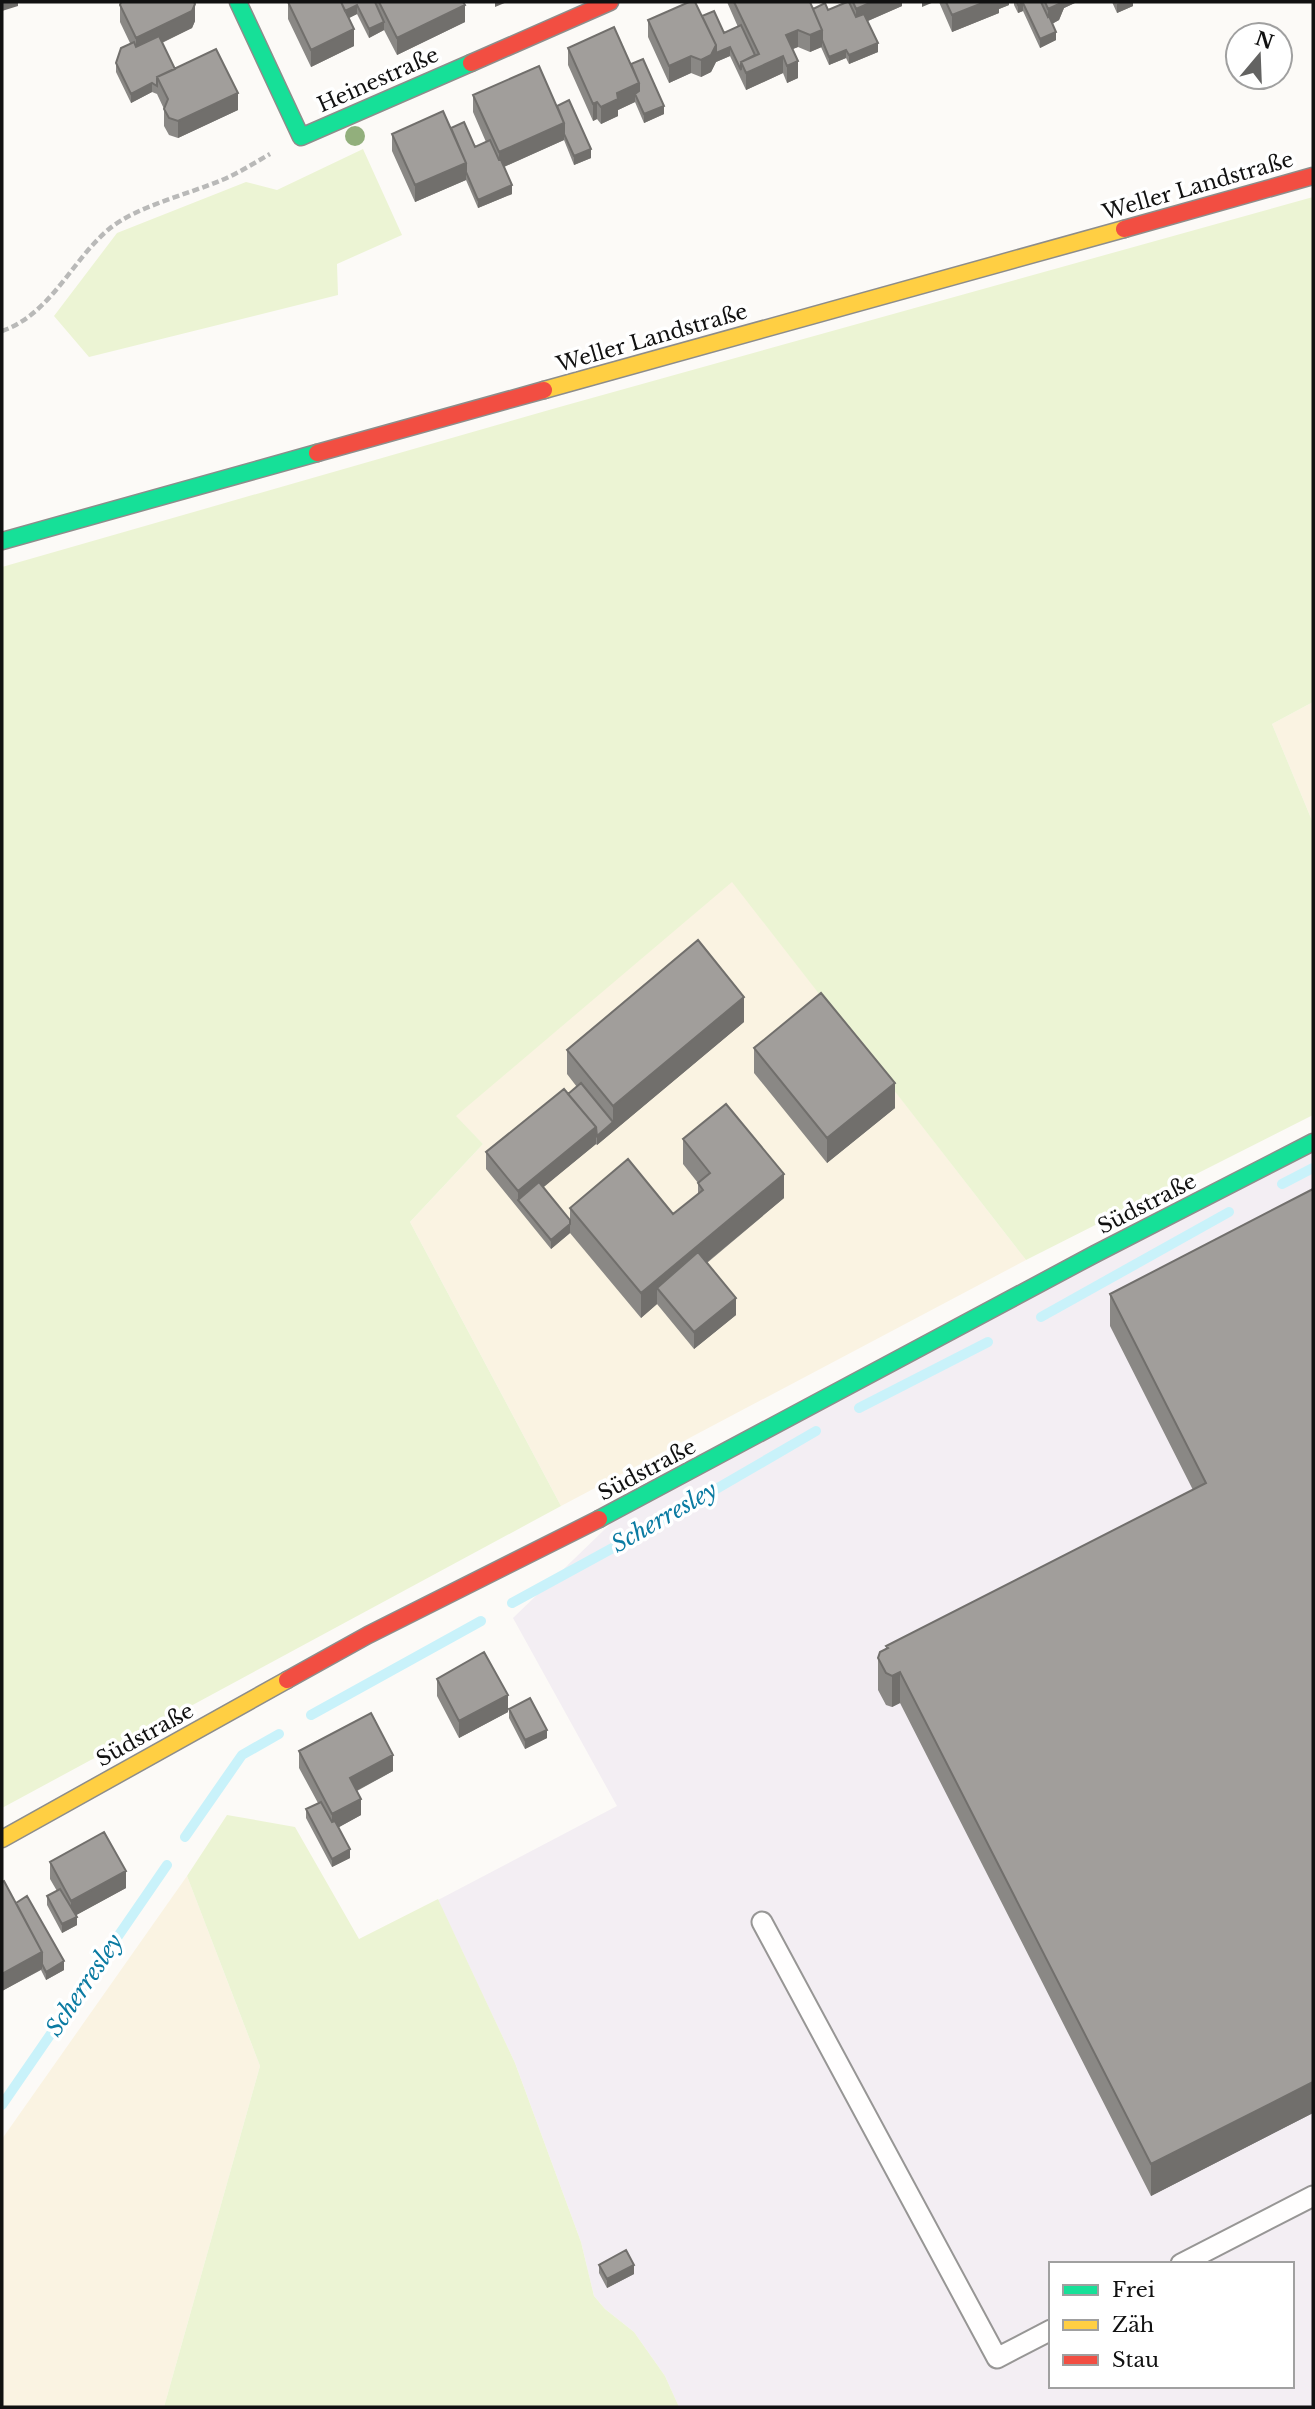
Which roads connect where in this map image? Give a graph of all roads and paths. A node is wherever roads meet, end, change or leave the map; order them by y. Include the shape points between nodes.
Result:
1 (238, 2) edge
2 (610, 2) edge
3 (301, 137) junction
4 (1313, 176) edge
5 (2, 331) edge
6 (2, 541) edge
7 (1313, 1142) edge
8 (2, 1839) edge
9 (762, 1923) dead end
10 (1313, 2196) edge
11 (1185, 2262) edge
12 (1049, 2331) edge

1 - 3 street, Heinestraße
2 - 3 street, Heinestraße
3 - 5 path via 225,179 111,227 79,259 47,303
4 - 6 street, Weller Landstraße
7 - 8 street, Südstraße via 633,1502 368,1635
9 - 12 lane via 997,2358
10 - 11 lane

